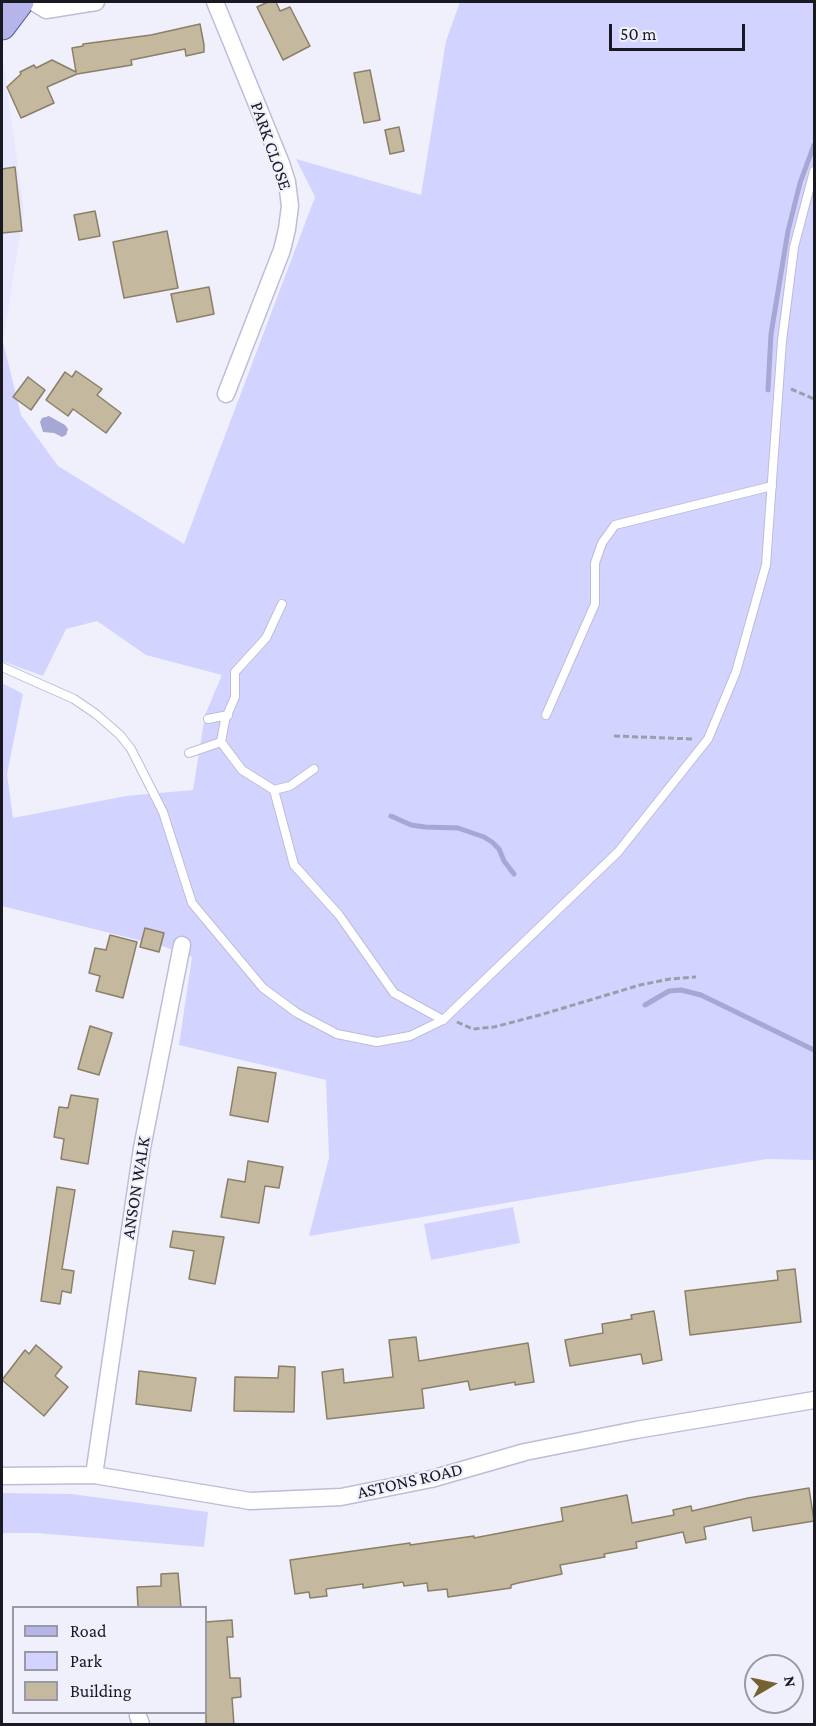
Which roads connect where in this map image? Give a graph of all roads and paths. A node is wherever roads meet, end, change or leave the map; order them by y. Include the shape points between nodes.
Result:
1 (20, 2) edge
2 (33, 2) edge
3 (96, 2) edge
4 (215, 2) edge
5 (2, 26) edge
6 (814, 171) edge
7 (778, 384) junction
8 (226, 394) dead end
9 (814, 399) edge
10 (772, 486) junction
11 (282, 604) dead end
12 (2, 666) edge
13 (228, 715) junction
14 (546, 715) dead end
15 (208, 719) dead end
16 (614, 736) dead end
17 (708, 739) junction
18 (221, 742) junction
19 (189, 753) dead end
20 (314, 769) dead end
21 (275, 793) junction
22 (182, 945) dead end
23 (696, 977) dead end
24 (450, 1013) junction
25 (443, 1020) junction
26 (814, 1400) edge
27 (94, 1475) junction
28 (2, 1476) edge

1 - 5 main road
2 - 3 street via 46,10
4 - 8 street, PARK CLOSE via 281,163 290,206 282,250
6 - 7 lane via 794,248
7 - 9 path
7 - 10 lane
10 - 14 lane via 615,525 595,562 595,604
10 - 17 lane via 766,565 736,672
11 - 13 lane via 267,638 235,672 235,697
12 - 25 lane via 74,699 120,735 163,812 192,903 263,988 297,1013 337,1034 377,1042 410,1036
13 - 15 lane
13 - 18 lane
16 - 17 path
17 - 24 lane via 618,852
18 - 19 lane
18 - 21 lane via 242,770
20 - 21 lane
21 - 25 lane via 294,865 339,915 394,993
22 - 27 street, ANSON WALK via 142,1148
23 - 24 path via 640,985 494,1027 473,1029 459,1023
24 - 25 lane
26 - 27 street, ASTONS ROAD via 525,1452 431,1479 340,1497 250,1502
27 - 28 street, ASTONS ROAD

